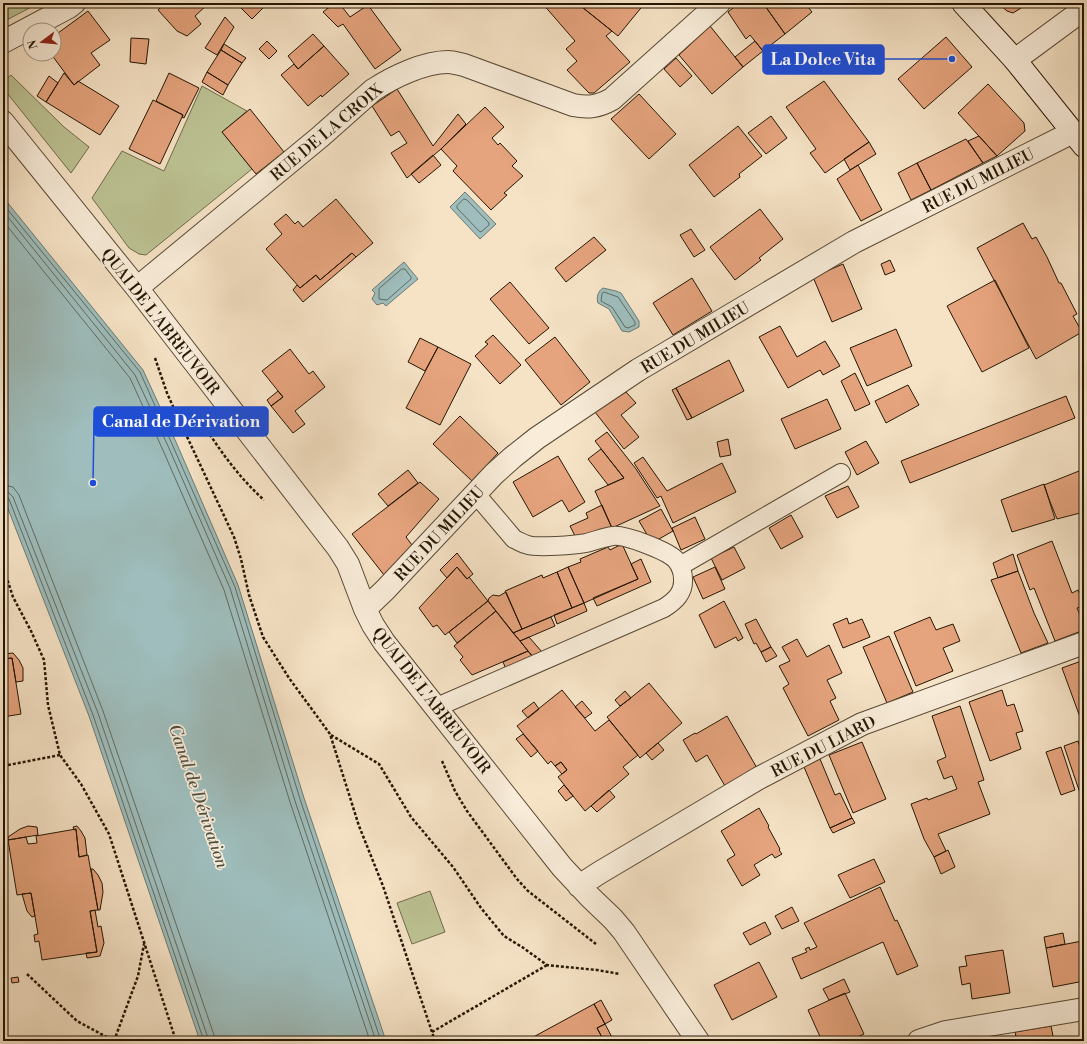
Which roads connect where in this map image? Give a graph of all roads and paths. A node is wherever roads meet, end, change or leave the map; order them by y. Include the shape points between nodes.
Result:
1 (74, 3) edge
2 (719, 3) edge
3 (963, 3) edge
4 (1084, 9) edge
5 (3, 42) edge
6 (1015, 60) junction
7 (3, 122) edge
8 (1078, 139) edge
9 (137, 288) junction
10 (154, 356) dead end
11 (841, 473) dead end
12 (475, 493) junction
13 (3, 566) edge
14 (680, 566) junction
15 (365, 609) junction
16 (1084, 643) edge
17 (437, 707) junction
18 (330, 734) junction
19 (60, 755) junction
20 (3, 766) edge
21 (579, 886) junction
22 (144, 942) junction
23 (547, 965) junction
24 (26, 974) dead end
25 (625, 975) dead end
26 (1084, 1009) edge
27 (432, 1032) junction
28 (114, 1041) edge
29 (176, 1041) edge
30 (435, 1041) edge
31 (698, 1041) edge
32 (919, 1041) edge

1 - 5 street
2 - 9 street, RUE DE LA CROIX via 612,99 595,107 573,105 464,65 449,62 402,74 381,84
3 - 6 street
4 - 6 street
6 - 8 street
7 - 9 street, QUAI DE L'ABREUVOIR
8 - 12 street, RUE DU MILIEU via 854,242 638,370 537,438
9 - 15 street, QUAI DE L'ABREUVOIR via 338,548 348,564
10 - 18 path via 167,393 234,537 263,637
11 - 14 lane
12 - 14 lane via 514,539 530,546 585,543 622,536 666,553
12 - 15 street, RUE DU MILIEU
13 - 19 path via 13,597 32,631 44,660 48,705
14 - 17 lane via 684,586 674,602 664,608
15 - 17 street, QUAI DE L'ABREUVOIR via 384,642
16 - 21 street, RUE DU LIARD via 862,724 759,778
17 - 21 street, QUAI DE L'ABREUVOIR
18 - 23 path via 379,764 411,817 453,867 494,926 504,936
18 - 27 path via 359,826 383,886
19 - 20 path
19 - 22 path via 81,784 109,834
21 - 31 street, QUAI DE L'ABREUVOIR via 624,932
22 - 28 path via 138,976
22 - 29 path
23 - 25 path
23 - 27 path
24 - 28 path via 77,1021
26 - 32 street via 946,1032
27 - 30 path

